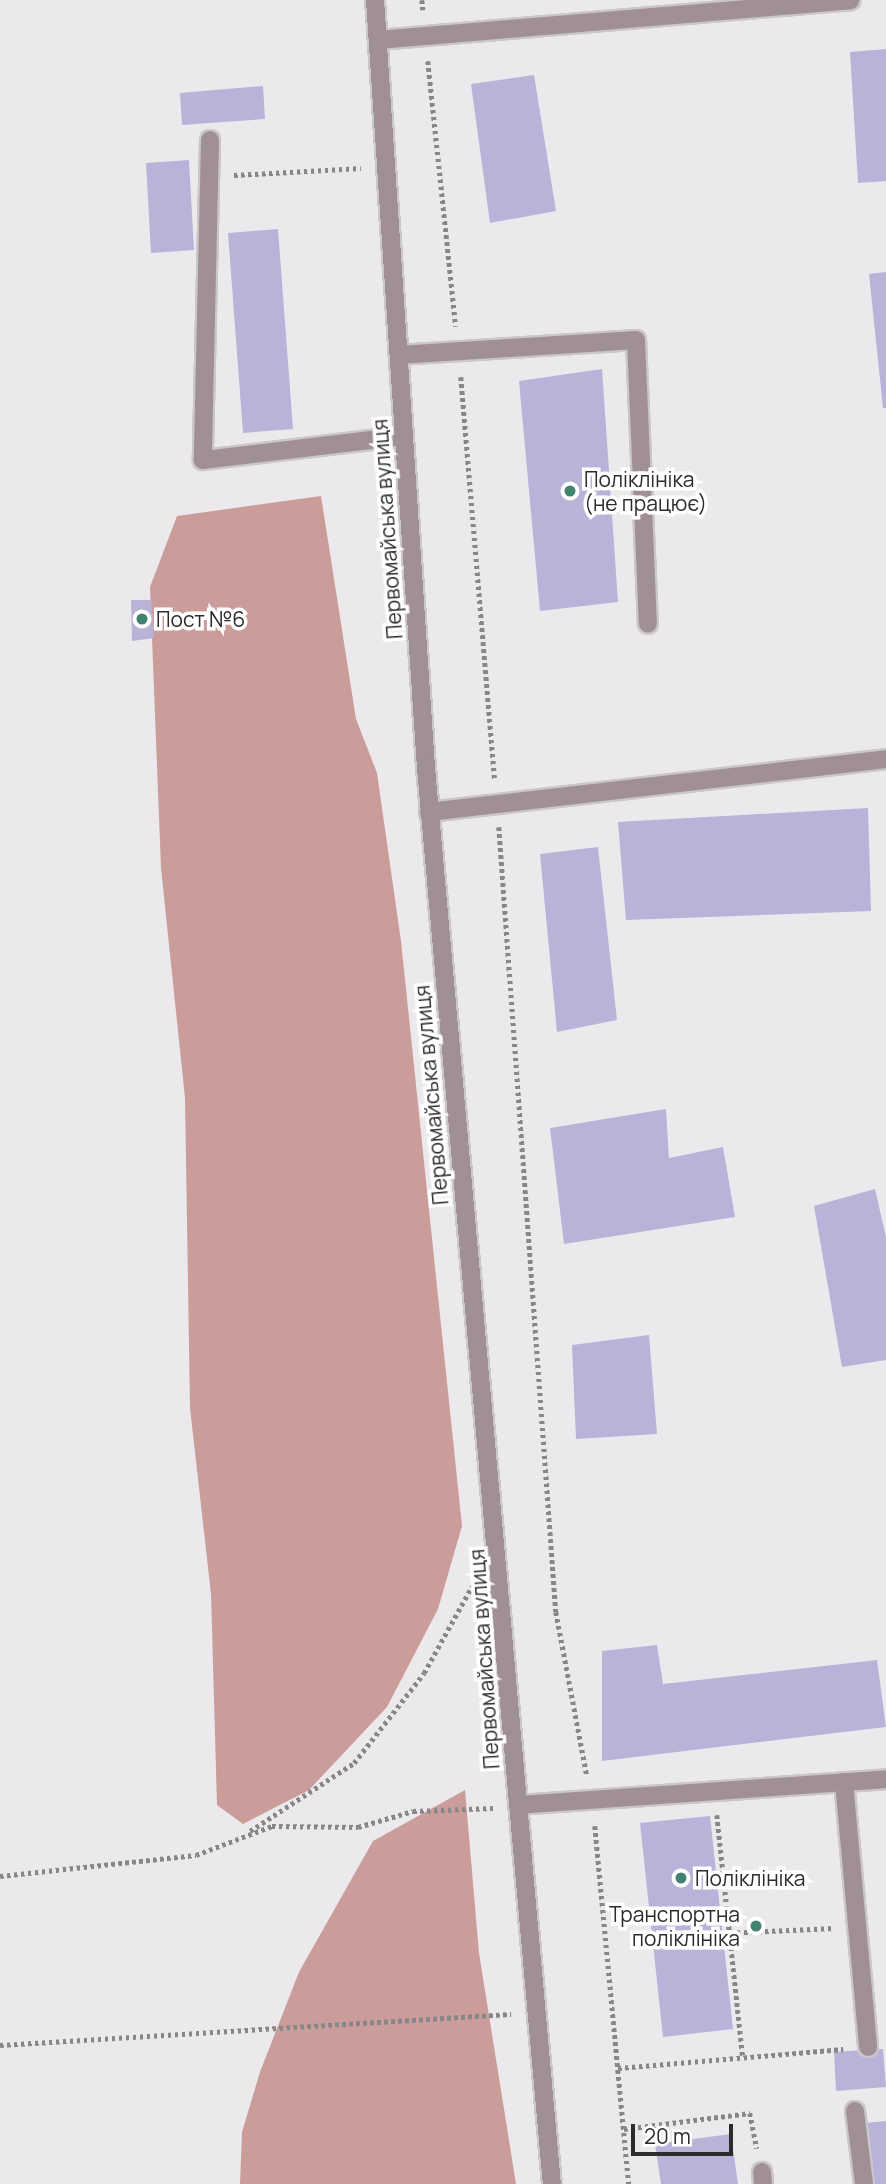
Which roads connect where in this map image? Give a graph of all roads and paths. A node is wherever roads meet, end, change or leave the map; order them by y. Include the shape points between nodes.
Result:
1 (375, 0) edge
2 (850, 0) edge
3 (378, 40) junction
4 (210, 140) dead end
5 (387, 166) junction
6 (209, 177) junction
7 (399, 355) junction
8 (404, 436) junction
9 (648, 624) dead end
10 (886, 759) edge
11 (429, 812) junction
12 (478, 1575) dead end
13 (556, 1612) dead end
14 (886, 1779) edge
15 (844, 1782) junction
16 (592, 1800) junction
17 (518, 1805) junction
18 (716, 1811) dead end
19 (245, 1834) junction
20 (0, 1877) edge
21 (857, 1927) junction
22 (723, 1933) dead end
23 (731, 1933) junction
24 (537, 2012) junction
25 (0, 2045) edge
26 (869, 2047) joint
27 (743, 2058) junction
28 (618, 2068) junction
29 (855, 2111) dead end
30 (624, 2129) junction
31 (762, 2178) edge
32 (552, 2184) edge
33 (629, 2184) edge
34 (864, 2184) edge

1 - 3 street, Первомайська вулиця
2 - 3 street
3 - 5 street, Первомайська вулиця
4 - 6 street
5 - 6 path
5 - 7 street, Первомайська вулиця
6 - 8 street via 203,460
7 - 8 street, Первомайська вулиця
7 - 9 street via 636,340
8 - 11 street, Первомайська вулиця
10 - 11 street
11 - 17 street, Первомайська вулиця via 509,1648
12 - 19 path via 424,1673 354,1763
13 - 16 path
14 - 15 street
15 - 16 street
15 - 21 street
16 - 17 street
16 - 28 path
17 - 19 path via 413,1811 358,1826 272,1826
17 - 24 street, Первомайська вулиця
18 - 23 path
19 - 20 path via 196,1855 130,1867
21 - 23 path
21 - 26 street
22 - 23 path
23 - 27 path
24 - 25 path via 284,2032
24 - 32 street, Первомайська вулиця
26 - 27 path
27 - 28 path
28 - 30 path
29 - 34 street
30 - 31 path via 750,2113
30 - 33 path

